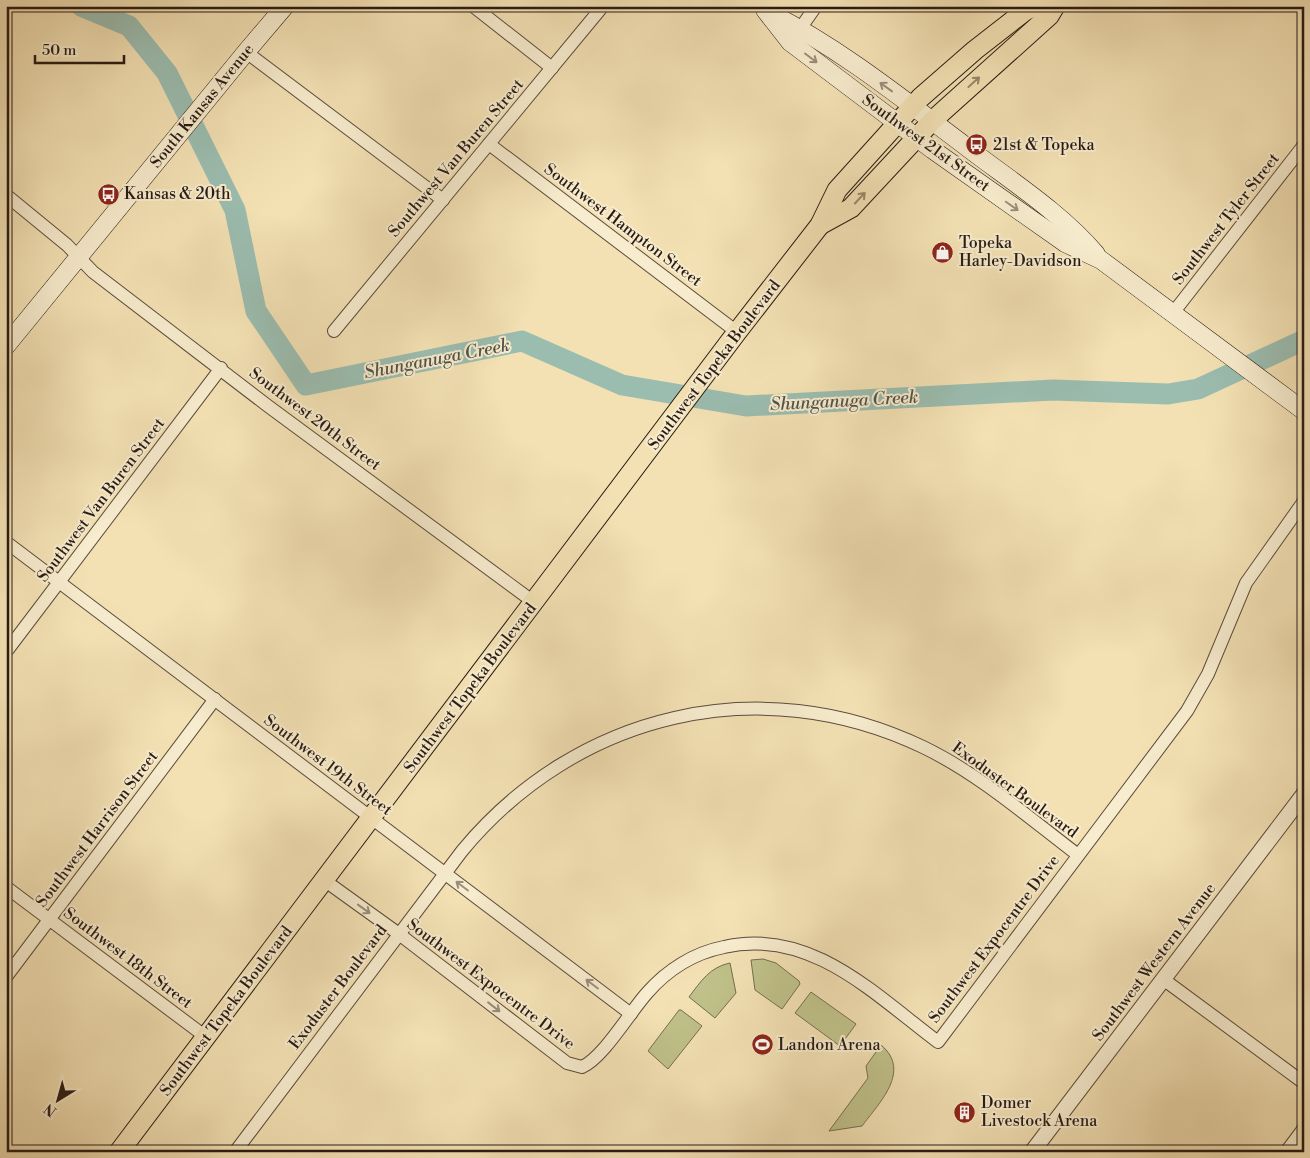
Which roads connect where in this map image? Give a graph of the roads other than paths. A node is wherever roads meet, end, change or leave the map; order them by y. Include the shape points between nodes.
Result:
1 (285, 6) edge
2 (473, 6) edge
3 (603, 6) edge
4 (816, 6) edge
5 (1035, 6) edge
6 (1055, 6) edge
7 (763, 8) edge
8 (795, 35) junction
9 (246, 52) junction
10 (552, 68) junction
11 (913, 106) junction
12 (932, 121) junction
13 (898, 123) junction
14 (917, 137) junction
15 (489, 144) junction
16 (1304, 145) edge
17 (6, 196) edge
18 (443, 200) junction
19 (820, 225) junction
20 (79, 257) junction
21 (1101, 260) junction
22 (1173, 313) junction
23 (334, 331) dead end
24 (737, 332) junction
25 (6, 346) edge
26 (221, 368) junction
27 (1304, 411) edge
28 (1304, 501) edge
29 (6, 542) edge
30 (59, 582) junction
31 (535, 602) junction
32 (6, 652) edge
33 (215, 699) junction
34 (1304, 794) edge
35 (372, 818) junction
36 (1078, 855) junction
37 (444, 873) junction
38 (324, 880) junction
39 (6, 887) edge
40 (50, 919) junction
41 (399, 934) junction
42 (6, 977) edge
43 (1163, 979) junction
44 (630, 1014) junction
45 (206, 1037) junction
46 (1304, 1083) edge
47 (1304, 1128) edge
48 (120, 1152) edge
49 (235, 1152) edge
50 (1032, 1152) edge
51 (1286, 1152) edge

1 - 9 main road, South Kansas Avenue
2 - 10 street
3 - 10 street, Southwest Van Buren Street
4 - 8 street
5 - 11 main road, Southwest Topeka Boulevard via 975,50
12 -> 6 main road, Southwest Topeka Boulevard via 1049,16
7 - 8 main road, Southwest 21st Street
11 -> 8 main road, Southwest 21st Street via 837,51
8 -> 13 main road, Southwest 21st Street
9 - 18 street
9 - 20 main road, South Kansas Avenue
10 - 15 street, Southwest Van Buren Street
11 - 12 main road, Southwest 21st Street
11 - 13 main road, Southwest Topeka Boulevard
12 - 14 main road, Southwest Topeka Boulevard
12 - 21 main road, Southwest 21st Street via 1080,235
13 - 14 main road, Southwest 21st Street
13 - 19 main road, Southwest Topeka Boulevard via 837,190
19 -> 14 main road, Southwest Topeka Boulevard via 850,208
14 -> 21 main road, Southwest 21st Street via 1066,244
15 - 18 street, Southwest Van Buren Street
15 - 24 street, Southwest Hampton Street
16 - 22 street, Southwest Tyler Street
17 - 20 street, Southwest 20th Street
18 - 23 street, Southwest Van Buren Street
19 - 24 main road, Southwest Topeka Boulevard
20 - 25 main road, South Kansas Avenue
20 - 26 street, Southwest 20th Street via 93,272
21 - 22 main road, Southwest 21st Street
22 - 27 main road, Southwest 21st Street
24 - 31 main road, Southwest Topeka Boulevard
26 - 30 street, Southwest Van Buren Street
26 - 31 street, Southwest 20th Street
28 - 36 street, Southwest Expocentre Drive via 1246,582 1208,674 1186,711
29 - 30 street, Southwest 19th Street
30 - 32 street, Southwest Van Buren Street
30 - 33 street, Southwest 19th Street
31 - 35 main road, Southwest Topeka Boulevard
33 - 35 street, Southwest 19th Street
33 - 40 street, Southwest Harrison Street
34 - 43 street, Southwest Western Avenue
35 - 37 street, Southwest 19th Street
35 - 38 main road, Southwest Topeka Boulevard
36 - 37 street, Exoduster Boulevard via 974,777 914,743 869,725 830,716 752,708 674,717 627,731 582,751 540,777 502,807
36 - 44 street, Southwest Expocentre Drive via 938,1042 831,962 789,946 771,943 732,945 696,956 668,974
37 - 41 street, Exoduster Boulevard
44 -> 37 street, Southwest 19th Street
38 -> 41 street, Southwest Expocentre Drive
38 - 45 main road, Southwest Topeka Boulevard
39 - 40 street, Southwest 18th Street
40 - 42 street, Southwest Harrison Street
40 - 45 street, Southwest 18th Street
41 -> 44 street, Southwest Expocentre Drive via 567,1063 582,1067 588,1064
41 - 49 street, Exoduster Boulevard
43 - 46 street
43 - 50 street, Southwest Western Avenue
45 - 48 main road, Southwest Topeka Boulevard
47 - 51 street

